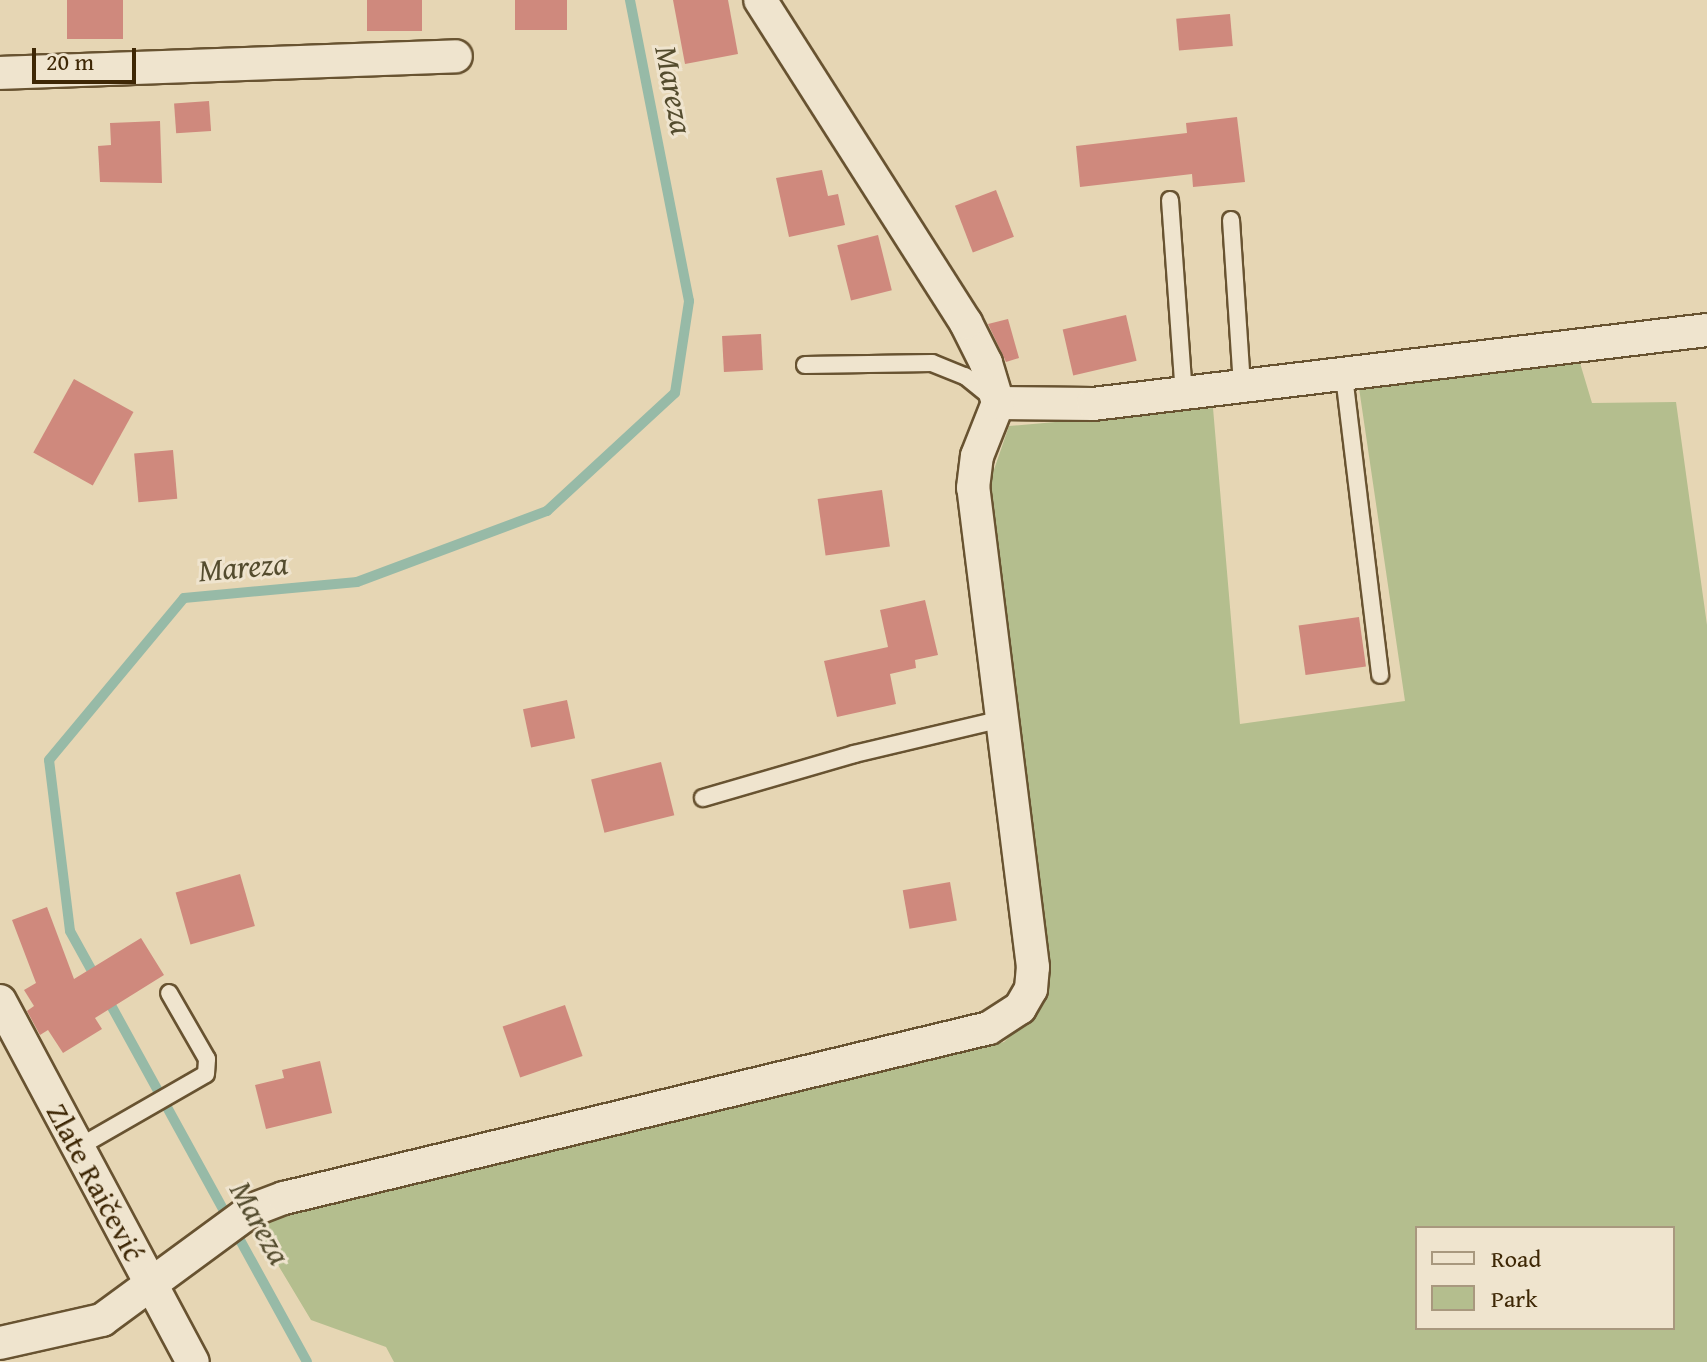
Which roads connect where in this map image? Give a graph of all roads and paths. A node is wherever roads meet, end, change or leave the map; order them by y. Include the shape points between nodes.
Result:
1 (760, 0) edge
2 (456, 56) dead end
3 (0, 73) edge
4 (1170, 200) dead end
5 (1231, 220) dead end
6 (1707, 330) edge
7 (805, 365) dead end
8 (1344, 376) junction
9 (1242, 387) junction
10 (1184, 394) junction
11 (998, 403) junction
12 (1380, 675) dead end
13 (1002, 719) junction
14 (703, 798) dead end
15 (169, 993) dead end
16 (0, 1001) edge
17 (79, 1147) junction
18 (151, 1286) junction
19 (0, 1343) edge
20 (193, 1362) edge

1 - 11 street via 966,323
2 - 3 street
4 - 10 lane
5 - 9 lane
6 - 8 street
7 - 11 lane via 932,363 965,376
8 - 9 street
8 - 12 lane
9 - 10 street
10 - 11 street via 1093,404
11 - 13 street via 977,456 973,488
13 - 14 lane
13 - 18 street via 1033,967 1031,989 1007,1019 989,1028 284,1198 252,1210
15 - 17 lane via 209,1067
16 - 17 street, Zlate Raičević
17 - 18 street, Zlate Raičević
18 - 19 street via 102,1320
18 - 20 street, Zlate Raičević

